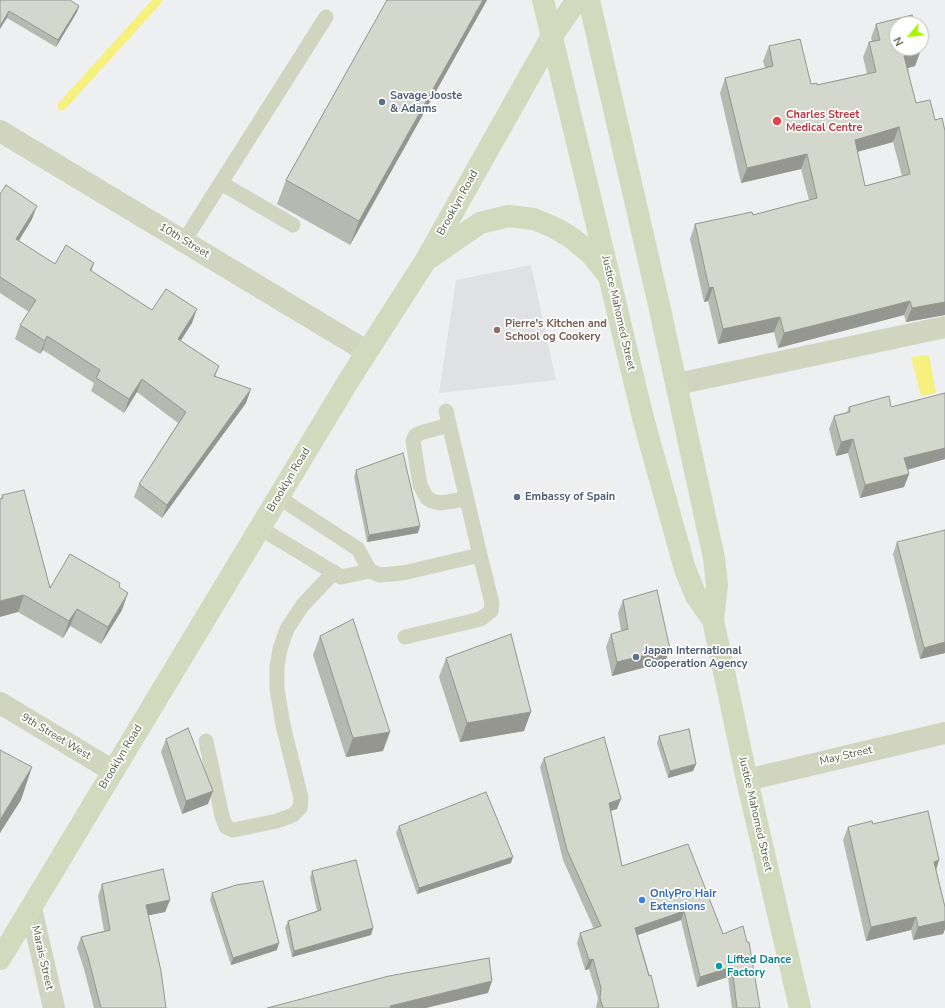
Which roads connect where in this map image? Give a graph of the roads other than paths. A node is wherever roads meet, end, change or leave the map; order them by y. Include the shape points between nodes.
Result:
1 (543, 0) edge
2 (577, 0) edge
3 (589, 0) edge
4 (326, 17) dead end
5 (552, 36) junction
6 (0, 131) edge
7 (221, 183) junction
8 (292, 225) dead end
9 (184, 241) junction
10 (426, 260) junction
11 (610, 278) junction
12 (945, 327) edge
13 (366, 351) junction
14 (676, 384) junction
15 (278, 497) junction
16 (466, 499) junction
17 (260, 528) junction
18 (480, 555) junction
19 (370, 571) junction
20 (334, 572) junction
21 (713, 620) junction
22 (404, 636) dead end
23 (0, 703) edge
24 (945, 732) edge
25 (206, 741) dead end
26 (113, 771) junction
27 (747, 780) junction
28 (31, 908) junction
29 (0, 959) edge
30 (54, 1008) edge
31 (800, 1008) edge

1 - 5 main road, Justice Mahomed Street
2 - 5 main road, Brooklyn Road
3 - 14 main road, Justice Mahomed Street
4 - 7 lane
5 - 10 main road, Brooklyn Road
5 - 11 main road, Justice Mahomed Street
6 - 9 street, 10th Street
7 - 8 lane
7 - 9 lane
9 - 13 street, 10th Street
10 - 11 main road via 480,223 510,216 534,219 572,238 591,254
10 - 13 main road, Brooklyn Road
11 - 21 main road, Justice Mahomed Street via 643,418 685,569 696,596
12 - 14 street
13 - 15 main road, Brooklyn Road
14 - 21 main road, Justice Mahomed Street via 714,558 717,585
15 - 17 main road, Brooklyn Road
15 - 19 lane via 358,549
16 - 16 lane via 440,503 432,501 426,498 420,486 413,441 415,436 448,418
16 - 18 lane
17 - 20 lane
17 - 26 main road, Brooklyn Road
18 - 19 lane via 403,573 380,575
18 - 22 lane via 492,603 491,610 481,619
19 - 20 lane via 340,577
20 - 25 lane via 302,606 287,629 277,667 277,689 301,798 300,808 293,815 277,821 233,830 226,827
21 - 27 main road, Justice Mahomed Street
23 - 26 street, 9th Street West
24 - 27 street, May Street
26 - 28 main road, Brooklyn Road
27 - 31 main road, Justice Mahomed Street
28 - 29 main road, Brooklyn Road
28 - 30 street, Marais Street

